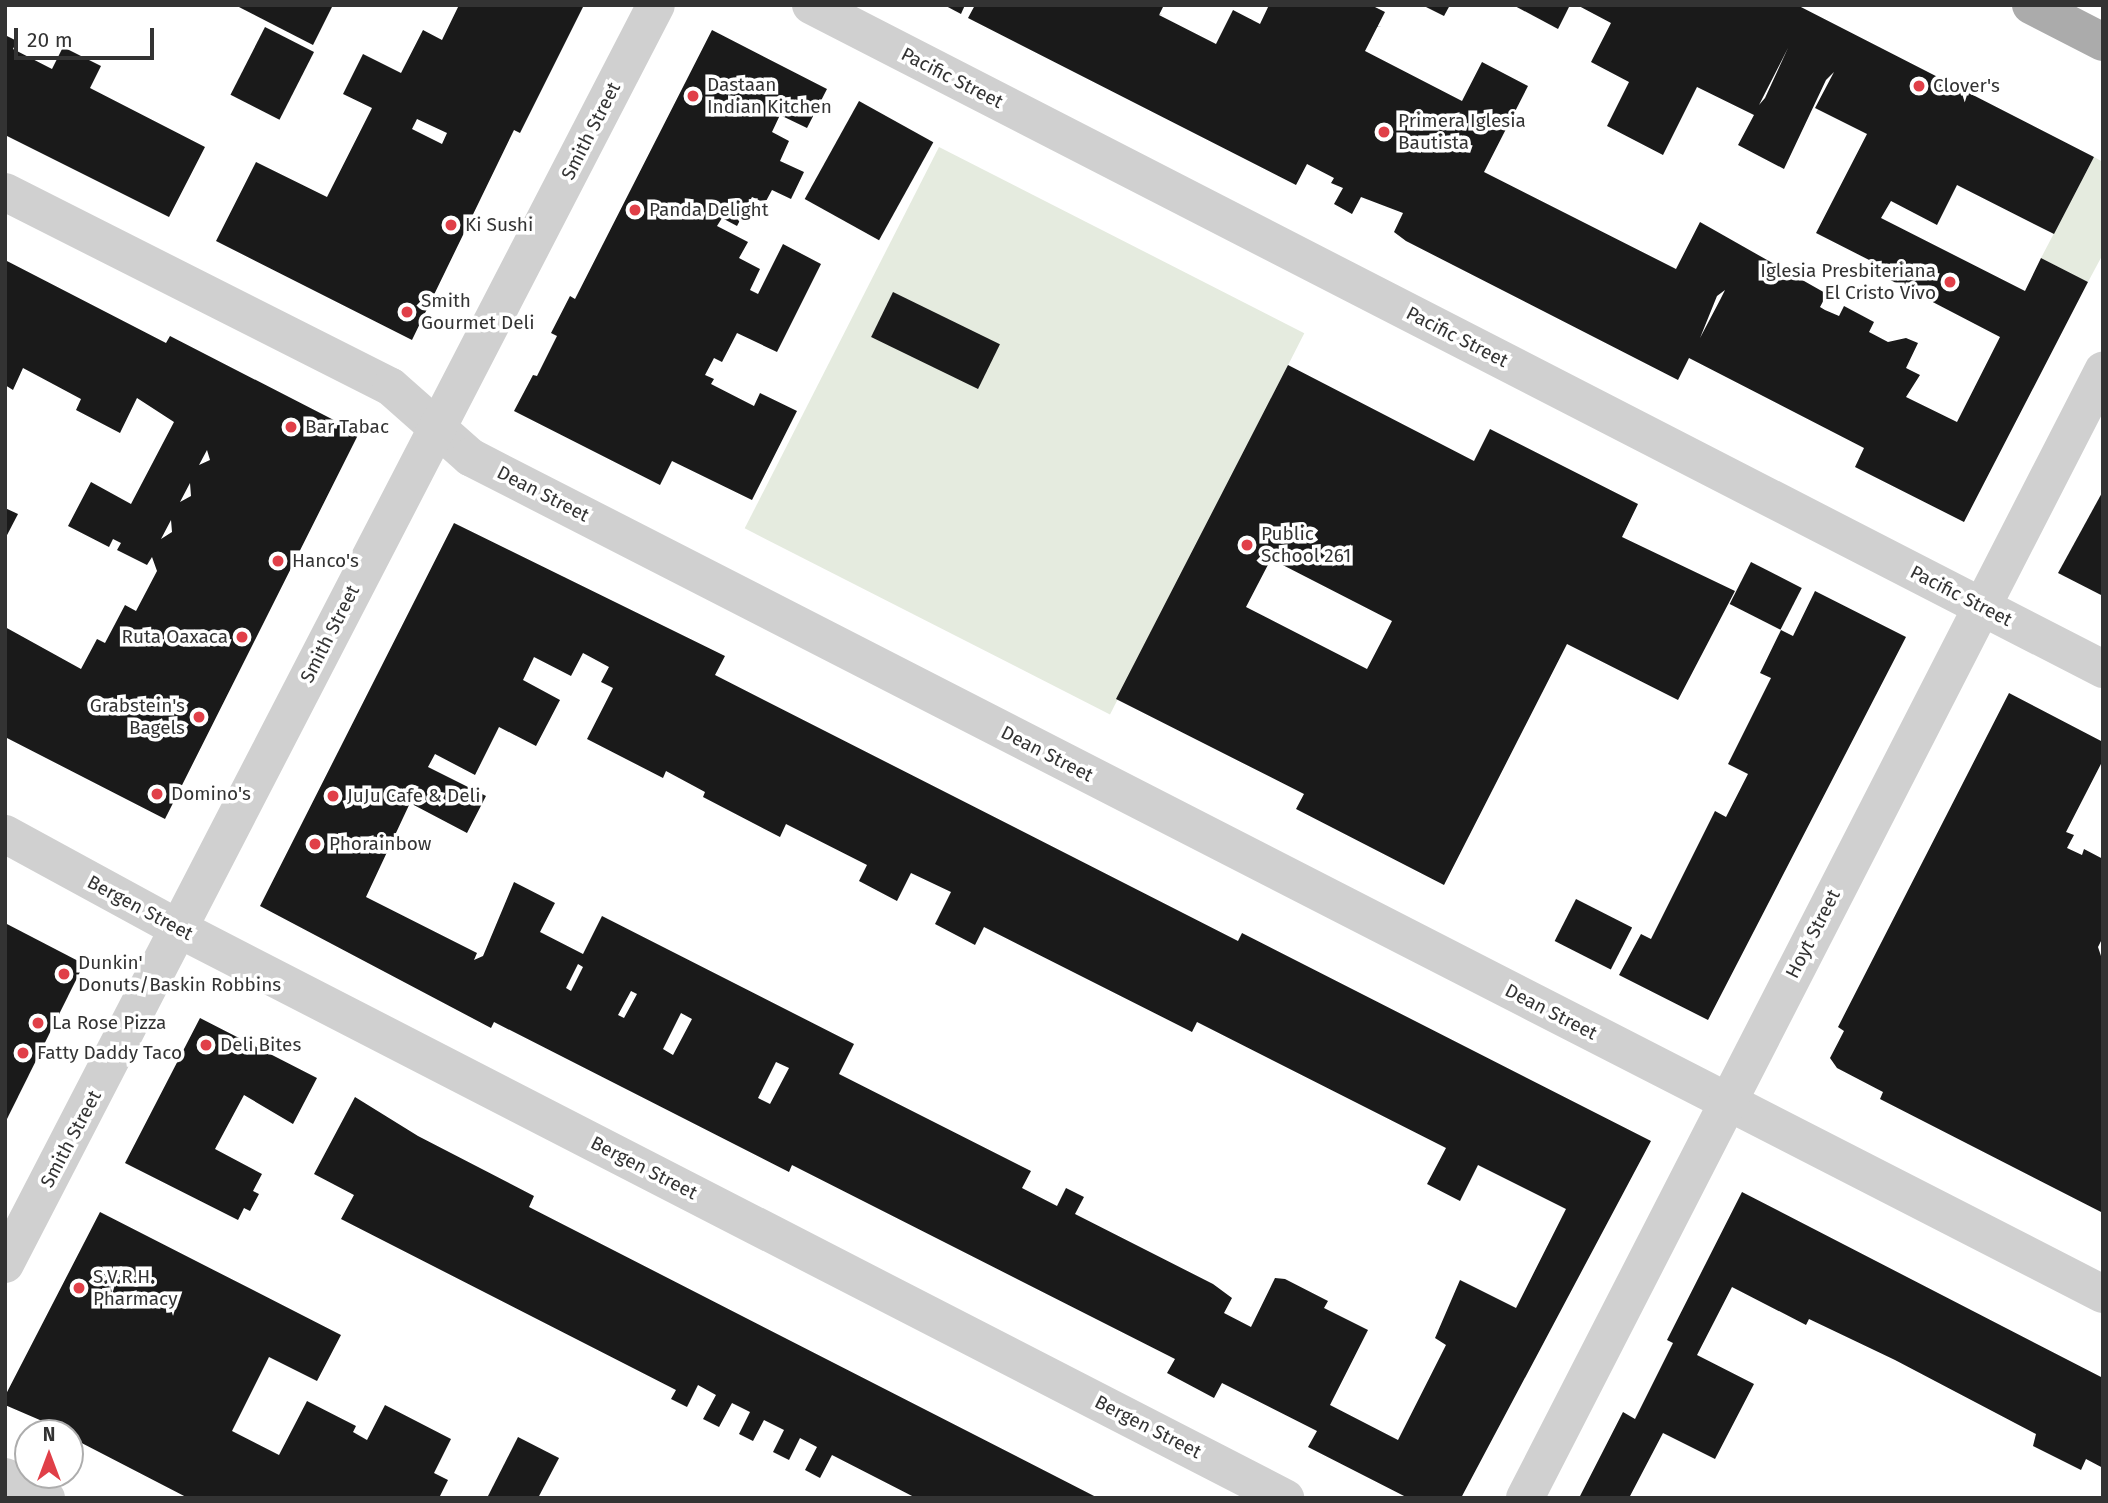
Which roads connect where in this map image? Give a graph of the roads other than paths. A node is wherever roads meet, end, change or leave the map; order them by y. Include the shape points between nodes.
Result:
1 (656, 5) edge
2 (811, 5) edge
3 (2031, 5) edge
4 (2103, 42) edge
5 (5, 192) edge
6 (2103, 371) edge
7 (437, 427) junction
8 (1982, 607) junction
9 (2103, 669) edge
10 (5, 834) edge
11 (181, 930) junction
12 (1726, 1102) junction
13 (5, 1264) edge
14 (2103, 1294) edge
15 (5, 1477) edge
16 (46, 1498) edge
17 (1285, 1498) edge
18 (1525, 1498) edge

1 - 7 street, Smith Street
2 - 8 street, Pacific Street
3 - 4 main road
5 - 7 street, Dean Street via 391,387
6 - 8 street, Hoyt Street
7 - 11 street, Smith Street
7 - 12 street, Dean Street via 470,457
8 - 9 street, Pacific Street
8 - 12 street, Hoyt Street
10 - 11 street, Bergen Street
11 - 13 street, Smith Street
11 - 17 street, Bergen Street
12 - 14 street, Dean Street
12 - 18 street, Hoyt Street
15 - 16 street

